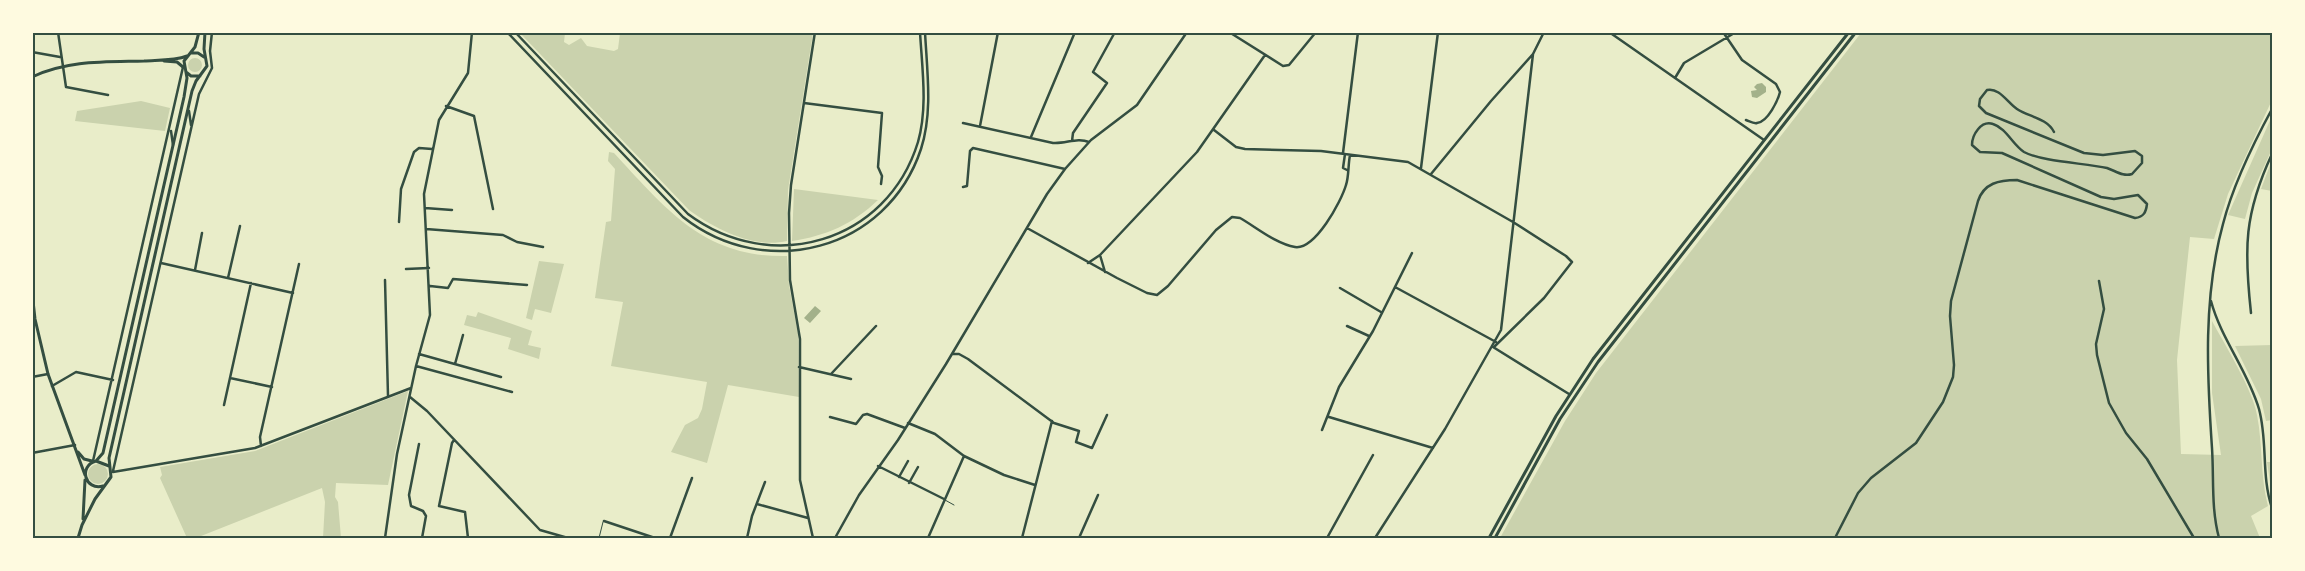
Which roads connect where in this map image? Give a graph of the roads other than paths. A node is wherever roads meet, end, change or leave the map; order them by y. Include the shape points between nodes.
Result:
1 (58, 32) edge
2 (198, 32) edge
3 (205, 32) edge
4 (212, 32) edge
5 (471, 32) edge
6 (507, 32) edge
7 (515, 32) edge
8 (815, 32) edge
9 (920, 32) edge
10 (925, 32) edge
11 (998, 32) edge
12 (1075, 32) edge
13 (1115, 32) edge
14 (1186, 32) edge
15 (1229, 32) edge
16 (1316, 32) edge
17 (1358, 32) edge
18 (1438, 32) edge
19 (1544, 32) edge
20 (1609, 32) edge
21 (1723, 32) edge
22 (1736, 32) edge
23 (1849, 32) edge
24 (1856, 32) edge
25 (1726, 38) junction
26 (32, 52) edge
27 (189, 54) junction
28 (1533, 54) junction
29 (1265, 55) junction
30 (60, 57) junction
31 (206, 59) junction
32 (158, 60) junction
33 (62, 66) junction
34 (184, 68) junction
35 (200, 76) junction
36 (32, 77) edge
37 (1675, 78) junction
38 (108, 95) dead end
39 (804, 103) junction
40 (189, 104) junction
41 (446, 106) junction
42 (2272, 109) edge
43 (1746, 120) dead end
44 (963, 122) dead end
45 (171, 124) junction
46 (980, 126) junction
47 (1214, 130) junction
48 (190, 132) junction
49 (2054, 132) dead end
50 (1031, 137) junction
51 (1764, 140) junction
52 (1072, 141) junction
53 (1089, 142) junction
54 (173, 147) junction
55 (432, 149) junction
56 (1344, 154) junction
57 (2272, 154) edge
58 (1350, 155) junction
59 (1421, 168) junction
60 (1065, 169) junction
61 (1347, 170) junction
62 (1431, 174) junction
63 (881, 184) dead end
64 (962, 187) dead end
65 (425, 208) junction
66 (493, 209) dead end
67 (452, 210) dead end
68 (399, 222) dead end
69 (1513, 222) junction
70 (240, 226) dead end
71 (1027, 228) junction
72 (426, 229) junction
73 (202, 233) dead end
74 (789, 246) junction
75 (543, 248) dead end
76 (790, 252) junction
77 (1412, 253) dead end
78 (1100, 255) junction
79 (1088, 263) junction
80 (161, 264) junction
81 (299, 264) dead end
82 (429, 268) junction
83 (406, 269) dead end
84 (194, 271) junction
85 (1105, 272) junction
86 (228, 278) junction
87 (385, 280) dead end
88 (2099, 282) dead end
89 (251, 283) junction
90 (527, 285) dead end
91 (430, 286) junction
92 (1395, 287) junction
93 (1340, 288) dead end
94 (32, 292) edge
95 (293, 293) junction
96 (2210, 297) junction
97 (1382, 313) junction
98 (2252, 313) dead end
99 (876, 326) dead end
100 (1348, 326) dead end
101 (463, 335) dead end
102 (1369, 337) junction
103 (1496, 342) junction
104 (1493, 347) junction
105 (418, 354) junction
106 (952, 354) junction
107 (455, 364) junction
108 (416, 366) junction
109 (799, 367) junction
110 (48, 374) junction
111 (831, 374) junction
112 (32, 377) edge
113 (501, 377) dead end
114 (230, 378) junction
115 (851, 379) dead end
116 (113, 380) junction
117 (52, 386) junction
118 (272, 387) junction
119 (411, 388) junction
120 (512, 392) dead end
121 (1570, 394) junction
122 (388, 396) junction
123 (410, 397) junction
124 (224, 405) dead end
125 (1107, 415) dead end
126 (830, 417) dead end
127 (1329, 417) junction
128 (1052, 421) junction
129 (908, 423) junction
130 (905, 428) junction
131 (1322, 430) dead end
132 (454, 440) junction
133 (418, 444) dead end
134 (75, 446) junction
135 (261, 446) junction
136 (1433, 448) junction
137 (32, 452) edge
138 (1372, 455) dead end
139 (964, 456) junction
140 (95, 461) junction
141 (908, 462) dead end
142 (878, 466) junction
143 (918, 467) dead end
144 (112, 471) junction
145 (85, 475) junction
146 (692, 478) dead end
147 (898, 478) junction
148 (765, 482) dead end
149 (909, 483) junction
150 (1035, 484) junction
151 (106, 485) junction
152 (1098, 495) dead end
153 (944, 499) junction
154 (757, 504) junction
155 (954, 505) dead end
156 (2272, 508) edge
157 (809, 518) junction
158 (604, 522) joint
159 (82, 525) junction
160 (556, 537) edge
161 (78, 538) edge
162 (385, 538) edge
163 (391, 538) edge
164 (422, 538) edge
165 (468, 538) edge
166 (568, 538) edge
167 (599, 538) edge
168 (655, 538) edge
169 (670, 538) edge
170 (747, 538) edge
171 (814, 538) edge
172 (834, 538) edge
173 (928, 538) edge
174 (1022, 538) edge
175 (1079, 538) edge
176 (1327, 538) edge
177 (1374, 538) edge
178 (1489, 538) edge
179 (1495, 538) edge
180 (1835, 538) edge
181 (2194, 538) edge
182 (2219, 538) edge

1 - 30 street
2 - 27 street via 198,39
3 - 31 street
4 - 48 street via 212,68 200,90
5 - 41 street via 468,73
6 - 76 street via 683,217 732,245 765,252
7 - 74 street via 688,214 708,228 738,241
8 - 39 street
9 - 74 street via 923,118 914,154 900,180 875,209 850,227 819,240
10 - 76 street via 927,123 920,153 906,180 886,206 851,233 821,245
11 - 46 street
12 - 50 street
13 - 52 street via 1093,72 1107,84 1073,133
14 - 53 street via 1138,105
15 - 29 street
16 - 29 street via 1289,65 1283,66
17 - 56 street
18 - 59 street
19 - 28 street
20 - 37 street
21 - 25 street
22 - 25 street
23 - 51 street
24 - 179 street via 1598,362 1560,419
25 - 37 street via 1684,63
25 - 43 street via 1742,60 1776,84 1780,92 1762,121 1757,124
26 - 30 street
27 - 31 street via 200,54
27 - 32 street
27 - 34 street
28 - 62 street
28 - 69 street
29 - 47 street
30 - 33 street
31 - 35 street via 207,68
32 - 33 street
32 - 34 street via 177,62
33 - 36 street
33 - 38 street via 66,87
34 - 35 street via 191,76
34 - 45 street
34 - 54 street via 186,88
35 - 40 street
37 - 51 street
39 - 63 street via 882,112 878,167
39 - 74 street via 789,203
40 - 48 street
40 - 144 street via 109,458
41 - 55 street
41 - 66 street via 474,116
42 - 96 street via 2225,215
44 - 46 street
45 - 54 street
45 - 116 street
46 - 50 street
47 - 56 street via 1245,149
47 - 78 street via 1198,152
48 - 80 street
49 - 180 street via 2046,122 2020,111 1996,90 1987,90 1980,99 1979,106 1986,113 2065,147 2103,155 2135,151 2142,156 2142,163 2136,172 2124,175 2104,168 2028,154 1999,127 1990,124 1976,131 1972,145 1977,151 1996,152 2019,160 2100,197 2114,199 2138,195 2147,204 2146,212 2135,218 2017,180 1998,182 1984,188 1951,301 1954,365 1949,390 1916,443 1858,493
50 - 52 street via 1053,143
51 - 121 street via 1610,337
52 - 53 street via 1083,139
53 - 60 street
54 - 140 street via 103,453
55 - 65 street via 424,194
55 - 68 street via 419,148 414,152 401,189
56 - 58 street
56 - 61 street via 1343,168
57 - 98 street via 2254,199 2247,233
58 - 59 street via 1408,162
58 - 61 street
59 - 62 street
60 - 64 street via 973,148 967,168 969,182
60 - 71 street
61 - 85 street via 1346,185 1329,219 1302,247 1286,244 1236,216 1216,230 1160,294 1147,293
62 - 69 street
65 - 67 street
65 - 72 street
69 - 103 street via 1503,320
69 - 104 street via 1572,262 1544,298
70 - 86 street
71 - 79 street
71 - 106 street
72 - 75 street via 503,235
72 - 82 street
73 - 84 street
74 - 76 street
76 - 109 street via 790,280 800,332
77 - 92 street
78 - 79 street
78 - 85 street
79 - 85 street
80 - 84 street
80 - 144 street
81 - 95 street
82 - 83 street
82 - 91 street
84 - 86 street
86 - 89 street
87 - 122 street
88 - 181 street via 2104,308 2097,355 2109,404 2152,467
89 - 95 street
89 - 114 street
90 - 91 street via 453,279 448,288
91 - 105 street via 430,315
92 - 97 street
92 - 103 street
93 - 97 street
94 - 110 street
95 - 118 street
96 - 156 street via 2218,324 2260,411 2266,484
96 - 182 street via 2207,403 2213,511
97 - 102 street
99 - 111 street
100 - 102 street
101 - 107 street
102 - 127 street via 1339,387
103 - 104 street
104 - 121 street
104 - 136 street
105 - 107 street
105 - 108 street
106 - 128 street via 968,359
106 - 129 street
107 - 113 street
108 - 119 street
108 - 120 street
109 - 111 street
109 - 157 street via 800,480
110 - 112 street
110 - 117 street
111 - 115 street
114 - 118 street
114 - 124 street
116 - 117 street via 76,372
116 - 140 street
117 - 134 street
118 - 135 street
119 - 122 street
119 - 123 street
121 - 178 street
122 - 135 street
123 - 132 street
123 - 162 street via 390,493
125 - 128 street via 1092,448 1076,442 1079,431
126 - 130 street via 854,424 867,414
127 - 131 street
127 - 136 street
128 - 150 street
129 - 130 street
129 - 139 street via 936,434
130 - 142 street
132 - 160 street via 540,530
132 - 165 street via 439,506 465,512
133 - 164 street via 409,495 411,506 423,510 426,516
134 - 137 street
134 - 140 street via 84,459
134 - 145 street
135 - 144 street
136 - 177 street
138 - 176 street
139 - 150 street via 1004,475
139 - 153 street
140 - 144 street via 104,462
140 - 145 street via 88,466
141 - 147 street
142 - 147 street
142 - 172 street
143 - 149 street
144 - 151 street
145 - 151 street via 94,487
145 - 159 street
146 - 169 street
147 - 149 street
148 - 154 street
149 - 153 street
150 - 174 street
151 - 159 street
152 - 175 street
153 - 155 lane
153 - 173 street
154 - 157 street
154 - 170 street
157 - 171 street
158 - 167 lane
158 - 168 street
159 - 161 street
160 - 166 street
162 - 163 street

